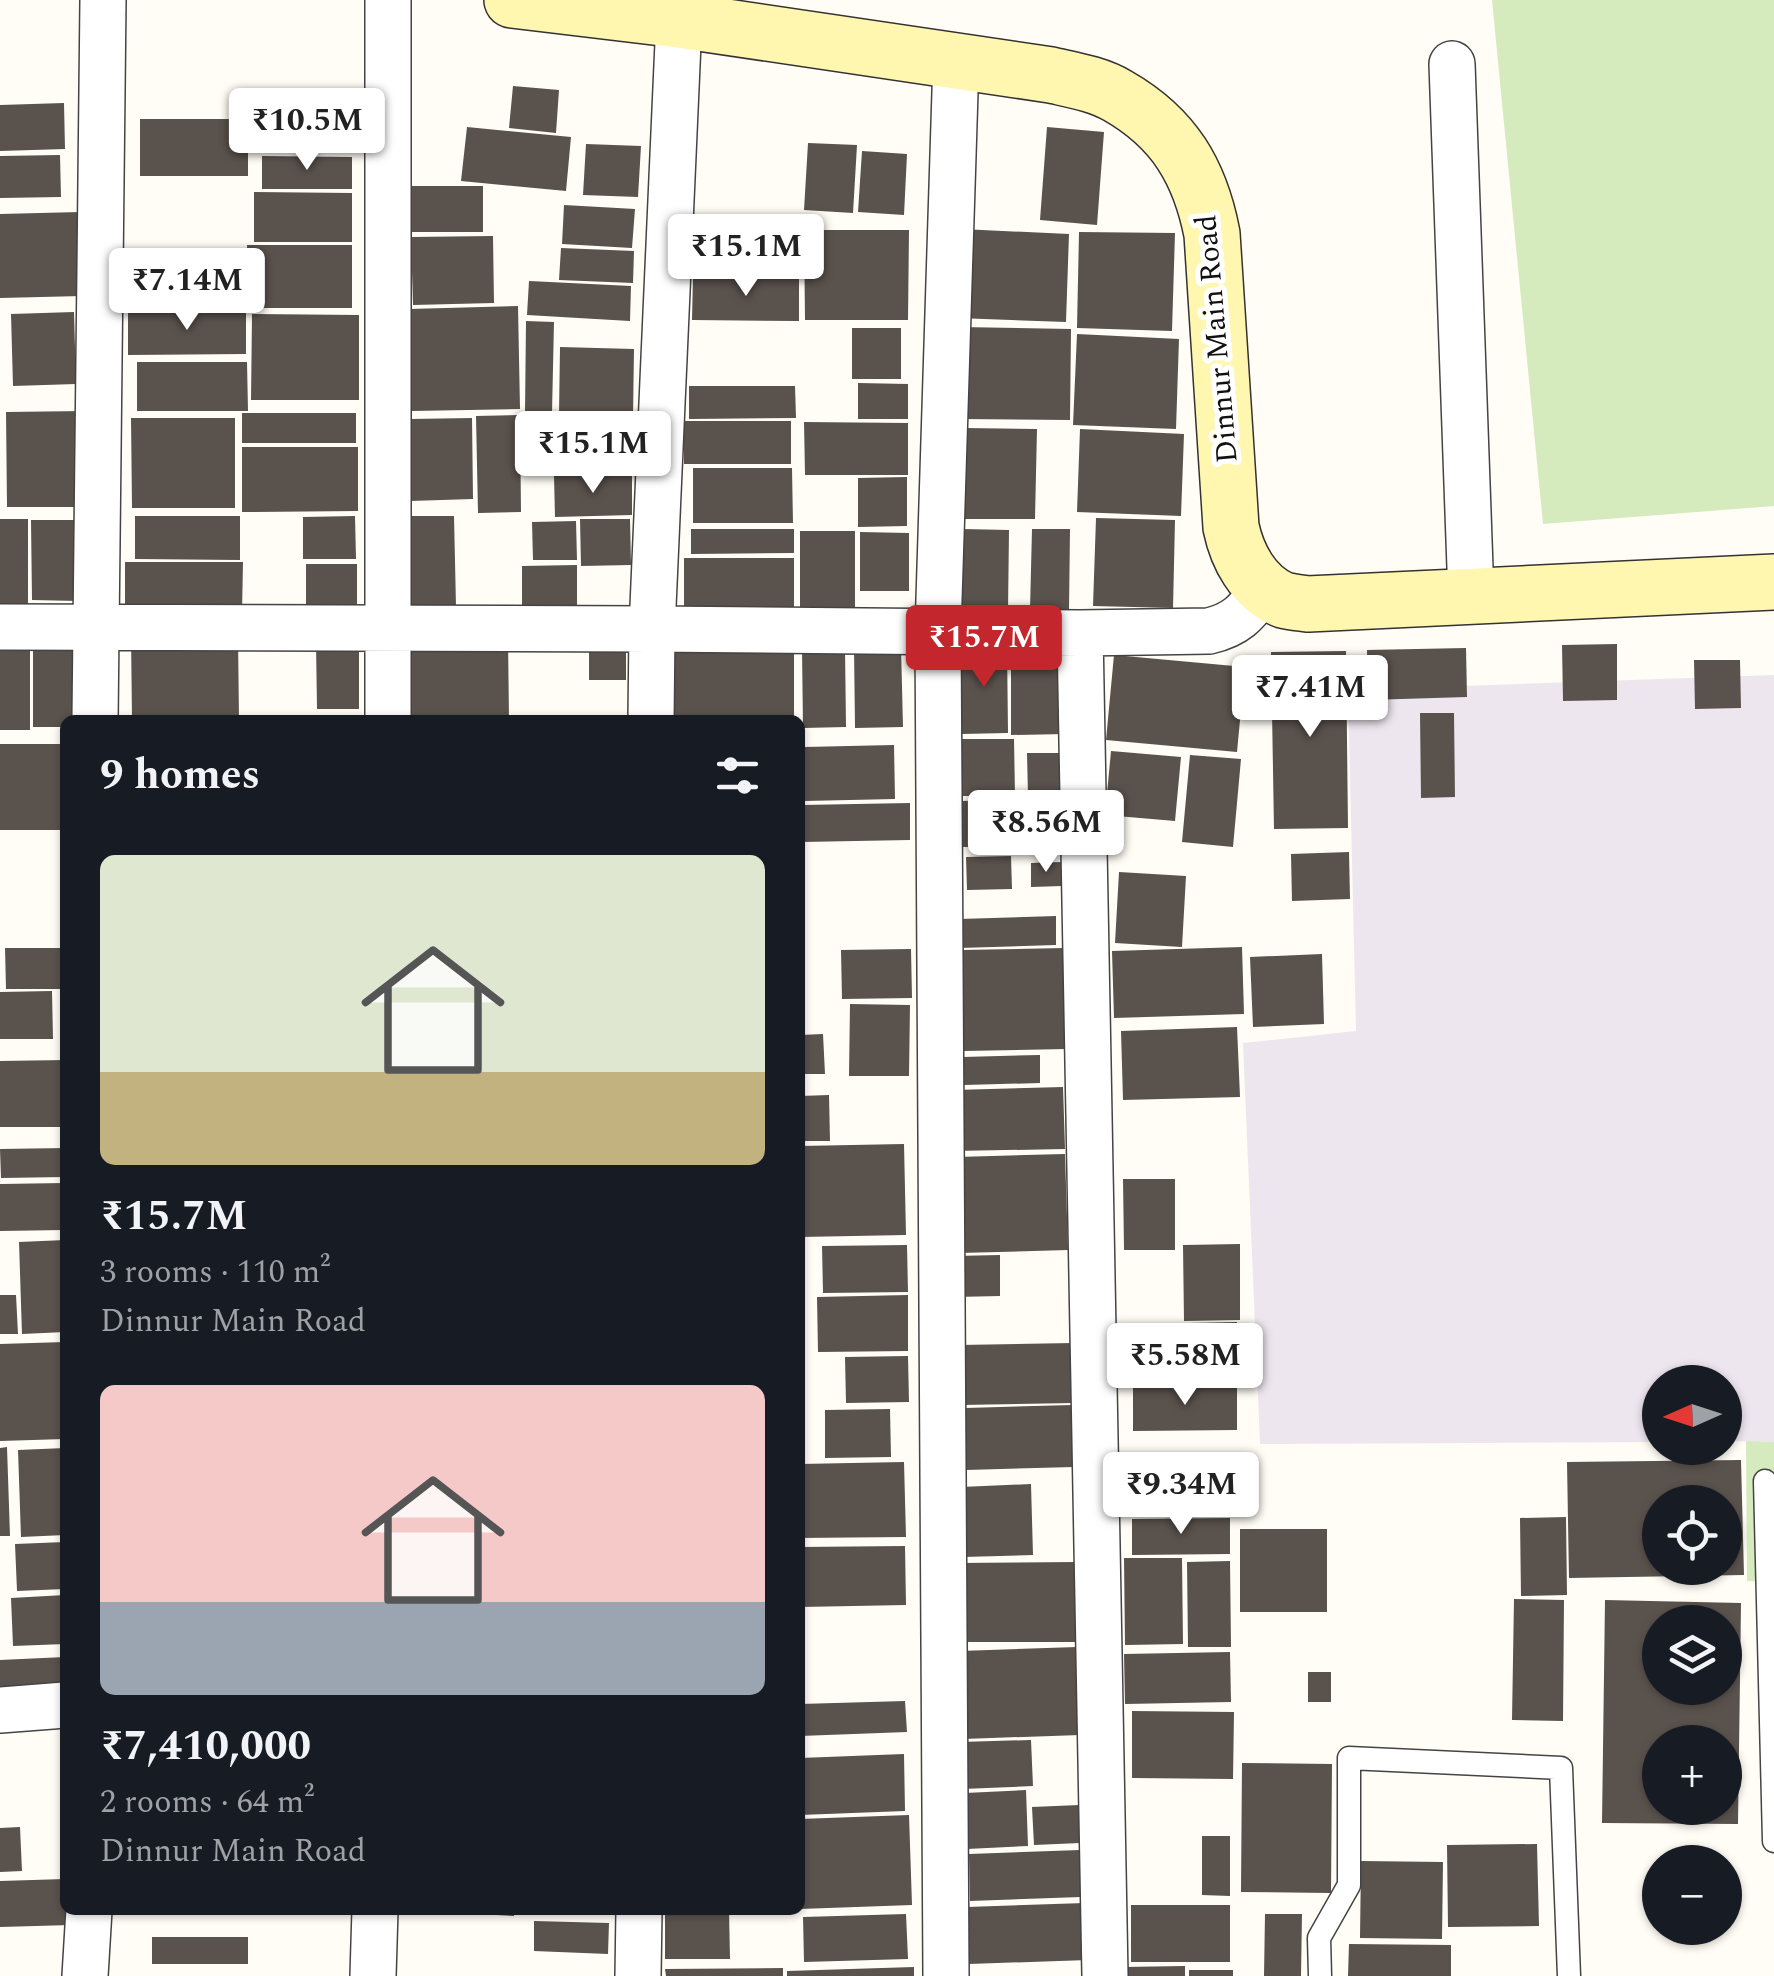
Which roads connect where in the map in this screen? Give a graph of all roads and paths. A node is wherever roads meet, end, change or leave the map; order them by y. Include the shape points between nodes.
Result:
1 (104, 0) edge
2 (388, 0) edge
3 (512, 0) edge
4 (679, 20) junction
5 (956, 60) junction
6 (1452, 64) dead end
7 (1774, 582) edge
8 (1265, 588) junction
9 (1471, 596) junction
10 (0, 627) edge
11 (96, 628) junction
12 (388, 628) junction
13 (652, 629) junction
14 (938, 631) junction
15 (1080, 633) junction
16 (95, 715) edge
17 (388, 715) edge
18 (652, 715) edge
19 (1765, 1481) dead end
20 (60, 1705) edge
21 (0, 1710) edge
22 (1774, 1841) edge
23 (88, 1915) edge
24 (375, 1915) edge
25 (639, 1915) edge
26 (85, 1976) edge
27 (372, 1976) edge
28 (638, 1976) edge
29 (946, 1976) edge
30 (1104, 1976) edge
31 (1320, 1976) edge
32 (1570, 1976) edge

1 - 11 street
2 - 12 street
3 - 4 street, Dinnur Main Road
4 - 5 street, Dinnur Main Road
4 - 13 street
5 - 8 street, Dinnur Main Road via 1050,75 1116,95 1169,136 1190,166 1212,234 1231,527 1236,549
5 - 14 street
6 - 9 street
7 - 9 street
8 - 9 street via 1308,604
8 - 15 street via 1229,626
10 - 11 street
11 - 12 street
11 - 16 street
12 - 13 street
12 - 17 street
13 - 14 street
13 - 18 street
14 - 15 street
14 - 29 street
15 - 30 street
19 - 22 lane
20 - 21 street
23 - 26 street
24 - 27 street
25 - 28 street
31 - 32 lane via 1319,1938 1348,1885 1350,1758 1560,1768

